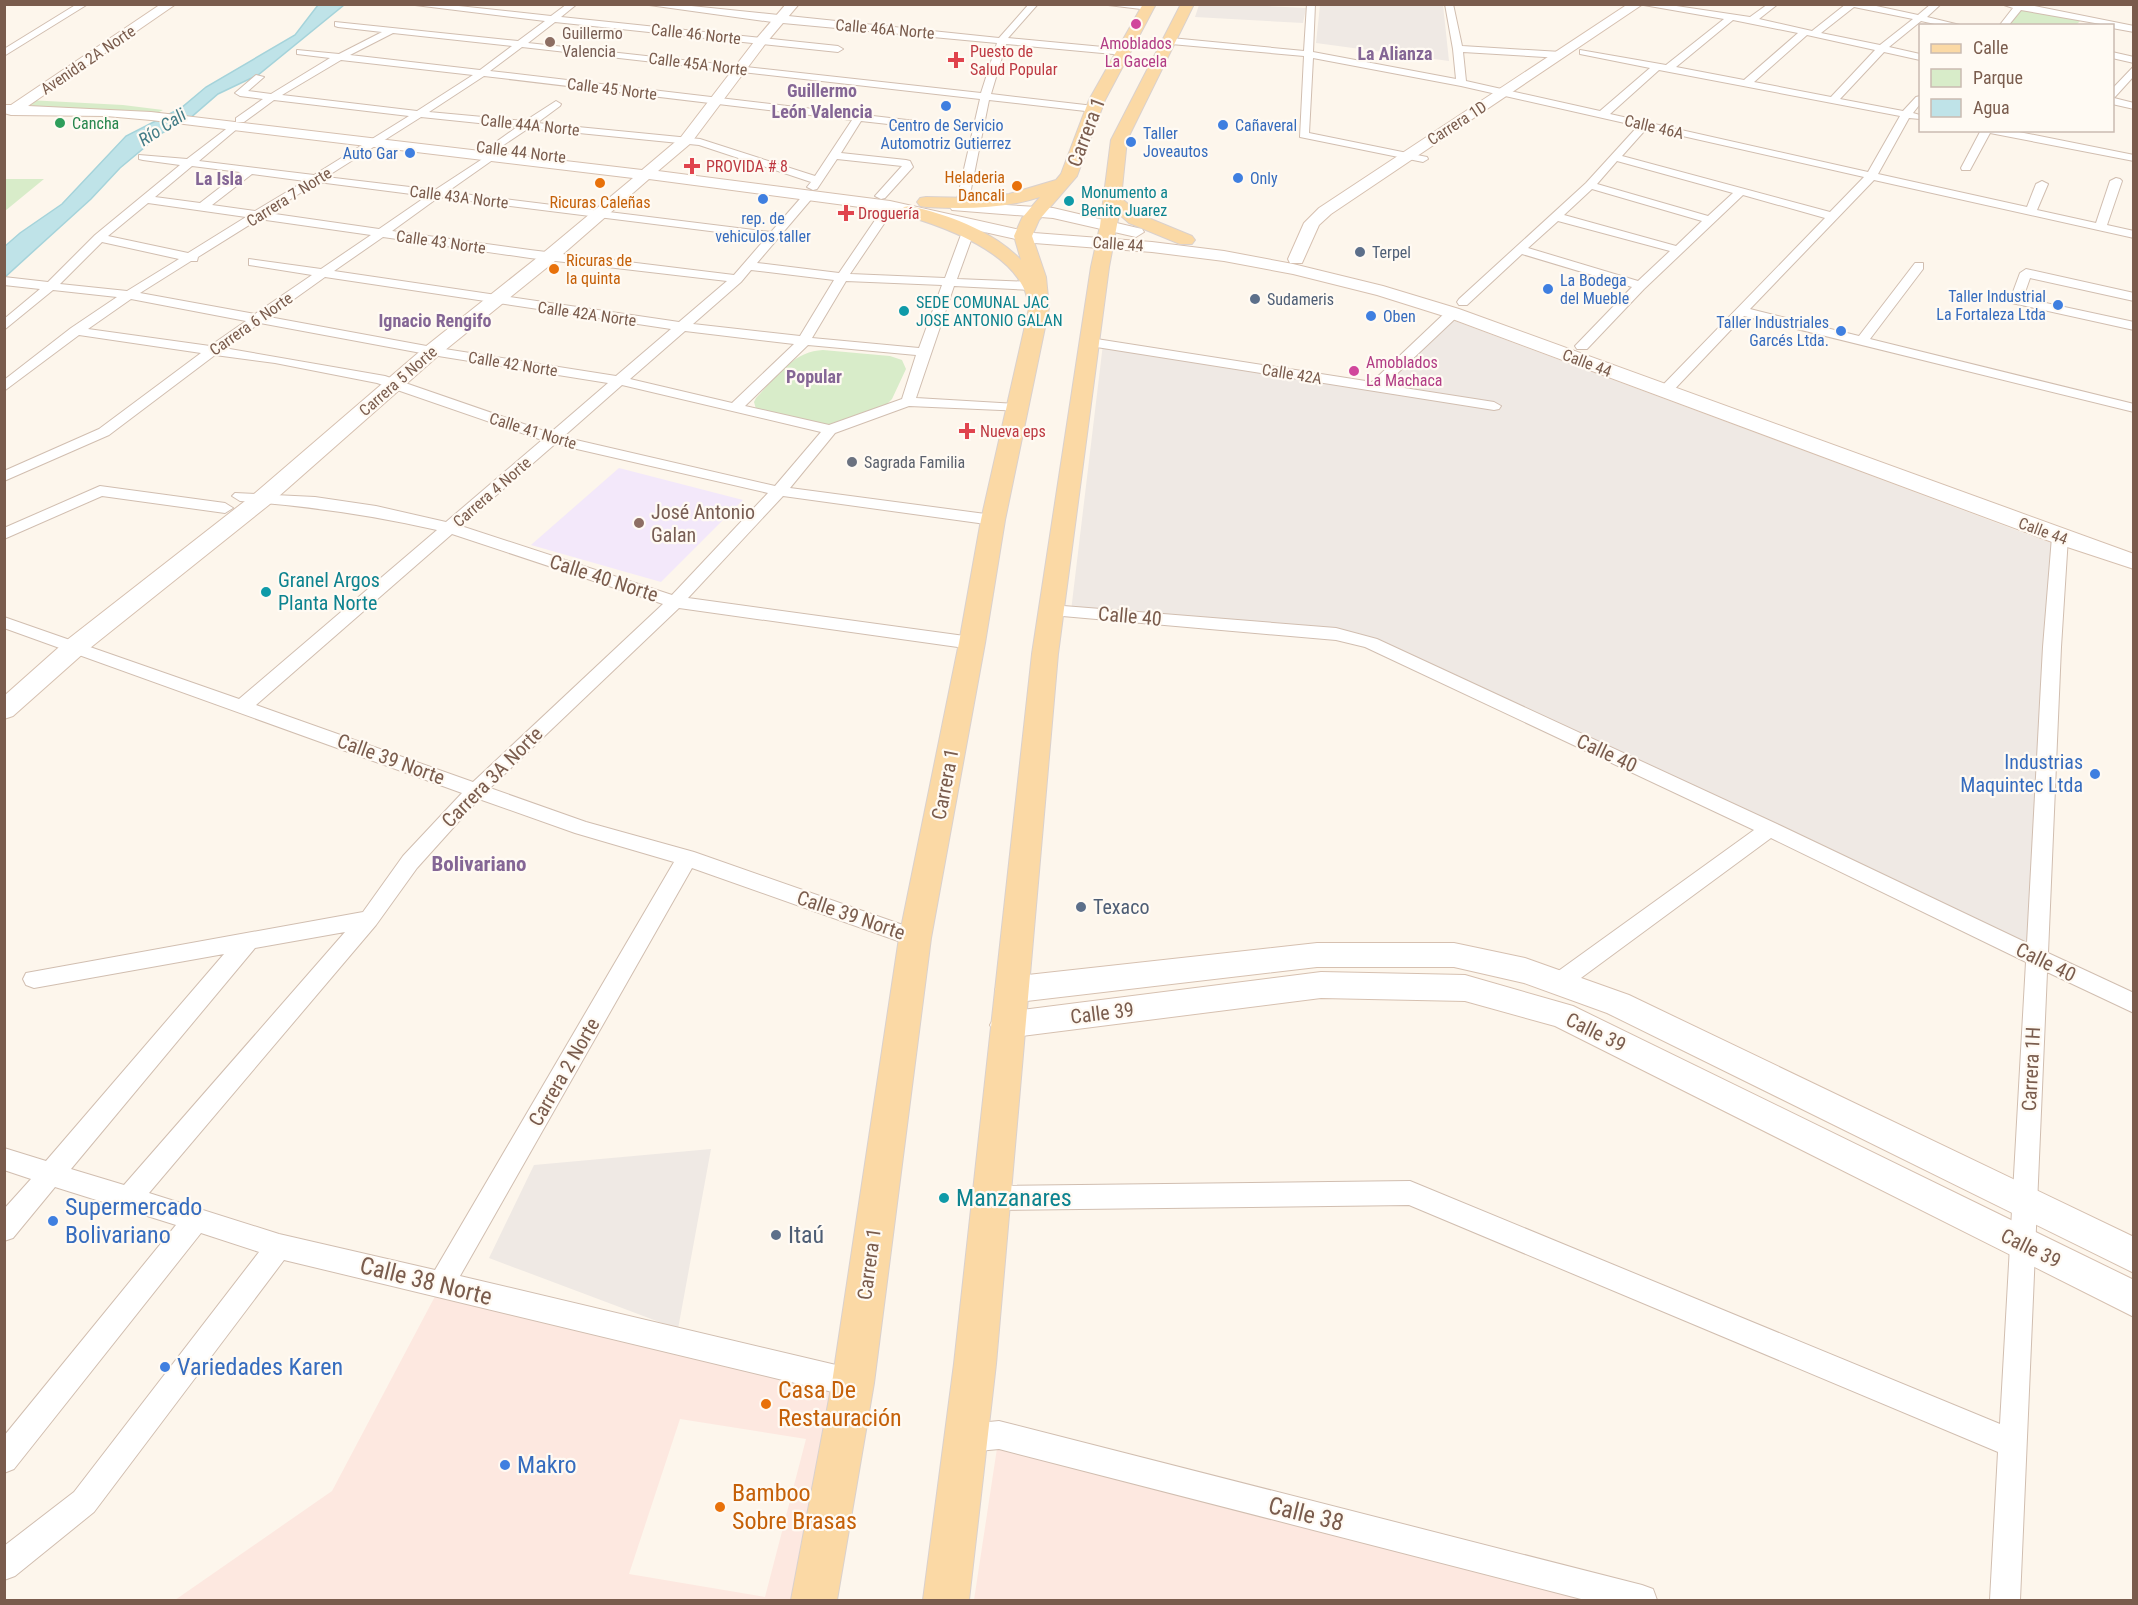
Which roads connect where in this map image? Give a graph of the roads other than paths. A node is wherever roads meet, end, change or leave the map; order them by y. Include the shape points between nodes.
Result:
1 (84, 4) edge
2 (162, 4) edge
3 (170, 4) edge
4 (411, 4) edge
5 (573, 4) edge
6 (646, 4) edge
7 (784, 4) edge
8 (793, 4) edge
9 (1034, 4) edge
10 (1104, 4) edge
11 (1188, 4) edge
12 (1311, 4) edge
13 (1449, 4) edge
14 (1774, 4) edge
15 (1852, 4) edge
16 (1937, 4) edge
17 (2005, 4) edge
18 (432, 5) edge
19 (1646, 5) edge
20 (1150, 6) edge
21 (2020, 6) edge
22 (1732, 16) junction
23 (1921, 18) junction
24 (552, 19) junction
25 (776, 19) junction
26 (2082, 19) edge
27 (1752, 20) junction
28 (338, 24) dead end
29 (1950, 24) edge
30 (2005, 24) edge
31 (2108, 24) edge
32 (2114, 25) edge
33 (2133, 29) edge
34 (392, 30) junction
35 (1810, 32) junction
36 (757, 40) junction
37 (1002, 40) junction
38 (1171, 41) junction
39 (520, 43) junction
40 (1882, 48) junction
41 (838, 49) dead end
42 (1458, 49) junction
43 (300, 52) dead end
44 (1124, 52) junction
45 (1583, 52) junction
46 (4, 53) edge
47 (1309, 54) junction
48 (1561, 55) junction
49 (2114, 56) edge
50 (338, 57) junction
51 (1919, 57) edge
52 (2133, 60) edge
53 (1663, 67) junction
54 (737, 69) junction
55 (2133, 69) edge
56 (481, 74) junction
57 (259, 77) dead end
58 (56, 82) junction
59 (1461, 83) junction
60 (1748, 84) junction
61 (2114, 93) edge
62 (1510, 94) junction
63 (985, 97) junction
64 (269, 98) junction
65 (713, 100) junction
66 (1834, 100) junction
67 (1919, 100) edge
68 (2114, 101) edge
69 (556, 104) dead end
70 (57, 106) junction
71 (2133, 106) edge
72 (10, 108) edge
73 (1094, 109) junction
74 (419, 114) junction
75 (1906, 114) junction
76 (1602, 115) junction
77 (858, 117) junction
78 (1919, 117) edge
79 (237, 123) junction
80 (1644, 124) junction
81 (526, 125) junction
82 (924, 125) dead end
83 (1987, 132) edge
84 (1998, 132) edge
85 (2071, 132) edge
86 (380, 139) junction
87 (680, 140) junction
88 (2062, 145) junction
89 (491, 153) junction
90 (834, 155) junction
91 (143, 157) dead end
92 (1415, 157) junction
93 (1614, 157) junction
94 (2133, 158) edge
95 (190, 163) junction
96 (1966, 168) dead end
97 (250, 170) junction
98 (645, 170) junction
99 (1069, 176) junction
100 (1871, 176) junction
101 (317, 179) junction
102 (2116, 181) dead end
103 (2042, 184) dead end
104 (1590, 185) junction
105 (813, 187) junction
106 (1740, 192) junction
107 (434, 194) junction
108 (146, 199) junction
109 (1112, 200) junction
110 (885, 201) junction
111 (962, 204) junction
112 (918, 206) junction
113 (202, 207) junction
114 (1037, 211) junction
115 (2031, 211) junction
116 (591, 213) junction
117 (259, 215) junction
118 (1832, 216) junction
119 (1557, 217) junction
120 (1710, 219) junction
121 (1312, 223) junction
122 (2101, 227) junction
123 (968, 232) junction
124 (379, 233) junction
125 (1106, 234) junction
126 (2133, 235) edge
127 (775, 236) junction
128 (1023, 236) junction
129 (99, 238) junction
130 (1186, 240) junction
131 (1518, 249) junction
132 (1678, 250) junction
133 (540, 255) junction
134 (192, 258) junction
135 (1296, 259) junction
136 (252, 262) dead end
137 (750, 266) junction
138 (1919, 266) dead end
139 (322, 273) junction
140 (842, 277) junction
141 (737, 279) junction
142 (4, 281) edge
143 (949, 283) junction
144 (52, 285) junction
145 (1640, 286) junction
146 (1036, 293) junction
147 (129, 295) junction
148 (2133, 297) edge
149 (485, 300) junction
150 (1458, 307) junction
151 (1742, 311) junction
152 (256, 320) junction
153 (4, 326) edge
154 (2133, 326) edge
155 (682, 327) junction
156 (76, 331) junction
157 (1862, 341) junction
158 (803, 342) junction
159 (1090, 342) junction
160 (1582, 346) junction
161 (214, 349) junction
162 (424, 350) junction
163 (924, 352) junction
164 (4, 371) edge
165 (24, 371) junction
166 (621, 381) junction
167 (386, 382) junction
168 (1670, 386) junction
169 (4, 387) edge
170 (1375, 387) junction
171 (908, 402) junction
172 (1494, 406) dead end
173 (736, 407) junction
174 (1017, 408) junction
175 (2133, 408) edge
176 (830, 430) junction
177 (553, 439) junction
178 (4, 461) edge
179 (27, 467) junction
180 (4, 477) edge
181 (779, 491) junction
182 (262, 499) junction
183 (232, 502) junction
184 (993, 520) junction
185 (450, 528) junction
186 (4, 534) edge
187 (2060, 537) junction
188 (2133, 545) edge
189 (2133, 562) edge
190 (675, 602) junction
191 (1050, 609) junction
192 (4, 622) edge
193 (972, 643) junction
194 (70, 644) junction
195 (4, 693) edge
196 (243, 706) junction
197 (4, 710) edge
198 (476, 790) junction
199 (1770, 829) junction
200 (687, 858) junction
201 (369, 919) junction
202 (915, 938) junction
203 (248, 941) junction
204 (2037, 958) junction
205 (1319, 970) junction
206 (34, 979) dead end
207 (1558, 983) junction
208 (1010, 990) junction
209 (2133, 1004) edge
210 (1006, 1025) junction
211 (4, 1159) edge
212 (53, 1174) junction
213 (129, 1198) junction
214 (990, 1198) junction
215 (2025, 1203) junction
216 (196, 1219) junction
217 (4, 1229) edge
218 (2022, 1244) junction
219 (279, 1246) junction
220 (2133, 1256) edge
221 (441, 1285) junction
222 (2133, 1299) edge
223 (853, 1383) junction
224 (968, 1437) junction
225 (2014, 1444) junction
226 (4, 1459) edge
227 (4, 1565) edge
228 (814, 1600) edge
229 (946, 1600) edge
230 (1642, 1600) edge
231 (2005, 1600) edge

1 - 46 street
2 - 72 street, Avenida 2A Norte
3 - 58 street, Avenida 2A Norte
4 - 18 street, Calle 46 Norte
5 - 24 street, Carrera 7 Norte
6 - 25 street, Calle 46A Norte
7 - 25 street, Carrera 5 Norte
8 - 25 street, Carrera 5 Norte
9 - 37 street
10 - 20 street
11 - 38 main road, Carrera 1
12 - 47 street
13 - 42 street
14 - 27 street
15 - 23 street
15 - 35 street
16 - 23 street
17 - 21 street
18 - 24 street, Calle 46 Norte
18 - 34 street
19 - 22 street
19 - 45 street, Carrera 1D
19 - 48 street, Carrera 1D
20 - 44 main road, Carrera 1
21 - 26 street
21 - 30 street
22 - 27 street
22 - 53 street
23 - 29 street
23 - 40 street
24 - 36 street, Calle 46 Norte
24 - 39 street, Carrera 7 Norte
25 - 36 street, Carrera 5 Norte
25 - 37 street, Calle 46A Norte
26 - 31 street
27 - 35 street
28 - 34 street, Calle 45A Norte
32 - 33 street
34 - 39 street, Calle 45A Norte
34 - 50 street
35 - 40 street
35 - 60 street
36 - 41 street, Calle 46 Norte
36 - 54 street, Carrera 5 Norte
37 - 44 street, Calle 46A Norte
37 - 63 street
38 - 47 street, Calle 46A
38 - 109 main road, Carrera 1 via 1119,140
39 - 54 street, Calle 45A Norte
39 - 56 street, Carrera 7 Norte
40 - 51 street
40 - 66 street
42 - 48 street
42 - 59 street
43 - 50 street, Calle 45 Norte
44 - 73 main road, Carrera 1
45 - 53 street
45 - 62 street, Carrera 1D
47 - 59 street, Calle 46A
47 - 92 street via 1304,135
48 - 62 street, Carrera 1D
49 - 52 street
50 - 56 street, Calle 45 Norte
50 - 64 street
53 - 60 street
53 - 76 street
54 - 63 street, Calle 45A Norte
54 - 65 street, Carrera 5 Norte
55 - 61 street
56 - 65 street, Calle 45 Norte
56 - 74 street, Carrera 7 Norte
57 - 64 street, Calle 44A Norte via 240,93
58 - 70 street via 52,91
58 - 72 street, Avenida 2A Norte
59 - 62 street, Calle 46A
60 - 66 street
62 - 76 street, Calle 46A
62 - 92 street, Carrera 1D
63 - 73 street, Calle 45A Norte
63 - 111 street
64 - 74 street, Calle 44A Norte
64 - 79 street
65 - 77 street, Calle 45 Norte
65 - 87 street, Carrera 5 Norte
66 - 75 street
67 - 75 street
68 - 71 street
69 - 81 street, Carrera 6 Norte
70 - 72 street
70 - 72 street, Calle 44 Norte
70 - 79 street, Calle 44 Norte
73 - 99 main road, Carrera 1
74 - 81 street, Calle 44A Norte
74 - 86 street, Carrera 7 Norte
75 - 78 street
75 - 100 street
76 - 80 street, Calle 46A
77 - 82 street, Calle 45 Norte
77 - 90 street, Carrera 4 Norte
79 - 86 street, Calle 44 Norte
79 - 95 street
80 - 93 street
80 - 100 street, Calle 46A
81 - 87 street, Calle 44A Norte
81 - 89 street, Carrera 6 Norte
83 - 96 street
84 - 88 street
85 - 88 street
86 - 89 street, Calle 44 Norte
86 - 101 street, Carrera 7 Norte
87 - 98 street, Carrera 5 Norte
87 - 105 street, Calle 44A Norte via 721,147
88 - 94 street
89 - 98 street, Calle 44 Norte
89 - 107 street, Carrera 6 Norte
90 - 105 street, Carrera 4 Norte
90 - 110 street via 906,163 908,167
91 - 95 street, Calle 43A Norte
92 - 121 street, Carrera 1D via 1325,211
92 - 121 street, Carrera 1D via 1331,226
93 - 104 street
93 - 106 street
95 - 97 street, Calle 43A Norte
95 - 108 street
97 - 101 street, Calle 43A Norte
97 - 113 street
98 - 105 street, Calle 44 Norte
98 - 116 street, Carrera 5 Norte
99 - 111 main road via 1049,189 1021,198
99 - 114 main road, Carrera 1
100 - 115 street, Calle 46A
100 - 118 street
101 - 107 street, Calle 43A Norte
101 - 117 street, Carrera 7 Norte
102 - 122 street
103 - 115 street
104 - 119 street
104 - 120 street
105 - 110 street, Calle 44 Norte
105 - 127 street, Carrera 4 Norte
106 - 118 street
106 - 120 street
107 - 116 street, Calle 43A Norte
107 - 124 street, Carrera 6 Norte
108 - 113 street, Calle 43 Norte
108 - 129 street
109 - 125 main road, Carrera 1
109 - 130 main road via 1135,219
110 - 112 street, Calle 44 Norte
110 - 140 street
111 - 112 main road
112 - 114 street, Calle 44 Norte
112 - 123 main road
112 - 128 street, Calle 44 Norte
113 - 117 street, Calle 43 Norte
114 - 125 street, Calle 44 via 1090,220
114 - 128 main road, Carrera 1
115 - 122 street, Calle 46A
116 - 127 street, Calle 43A Norte
116 - 133 street, Carrera 5 Norte
117 - 124 street, Calle 43 Norte
117 - 134 street, Carrera 7 Norte
118 - 151 street
119 - 131 street
119 - 132 street
120 - 132 street
121 - 135 street, Carrera 1D
122 - 126 street, Calle 46A
123 - 143 street
123 - 146 main road via 1010,259
124 - 133 street, Calle 43 Norte
124 - 139 street, Carrera 6 Norte
125 - 128 street, Calle 44 via 1050,240
125 - 130 street, Calle 44
125 - 150 street, Calle 44 via 1293,268
125 - 159 main road, Carrera 1
127 - 137 street, Carrera 4 Norte
128 - 146 main road, Carrera 1 via 1036,277
129 - 134 street
129 - 144 street
130 - 135 street, Calle 44
131 - 145 street
131 - 150 street
132 - 145 street
133 - 141 street, Calle 43 Norte
133 - 149 street, Carrera 5 Norte
134 - 147 street, Carrera 7 Norte
135 - 150 street, Calle 44 via 1318,260 1389,279
136 - 139 street, Calle 42A Norte
137 - 140 street
137 - 141 street, Carrera 4 Norte
138 - 157 street
139 - 149 street, Calle 42A Norte
139 - 152 street, Carrera 6 Norte
140 - 143 street
140 - 158 street
141 - 155 street, Carrera 4 Norte
142 - 144 street, Calle 42 Norte
143 - 146 street
143 - 163 street
144 - 147 street, Calle 42 Norte
144 - 153 street
145 - 160 street
146 - 174 main road, Carrera 1
147 - 152 street, Calle 42 Norte
147 - 156 street, Carrera 7 Norte
148 - 154 street via 2026,273 2016,300
149 - 155 street, Calle 42A Norte
149 - 162 street, Carrera 5 Norte
150 - 160 street, Calle 44
150 - 168 street, Calle 44
150 - 170 street
151 - 157 street
151 - 168 street
152 - 161 street, Carrera 6 Norte
152 - 162 street, Calle 42 Norte
155 - 158 street, Calle 42A Norte
155 - 166 street, Carrera 4 Norte
156 - 161 street, Calle 41 Norte
156 - 165 street, Carrera 7 Norte
157 - 175 street
158 - 163 street, Calle 42A Norte
158 - 173 street
159 - 170 street, Calle 42A
159 - 191 main road, Carrera 1
160 - 168 street, Calle 44
161 - 167 street, Calle 41 Norte
161 - 179 street, Carrera 6 Norte via 104,432
162 - 166 street, Calle 42 Norte
162 - 167 street, Carrera 5 Norte
163 - 171 street
164 - 165 street
165 - 169 street, Carrera 7 Norte
166 - 173 street, Calle 42 Norte
166 - 177 street, Carrera 4 Norte
167 - 177 street, Calle 41 Norte
167 - 182 street, Carrera 5 Norte
167 - 183 street, Carrera 5 Norte
168 - 187 street, Calle 44
168 - 188 street, Calle 44
170 - 172 street, Calle 42A
171 - 174 street
171 - 176 street
173 - 176 street, Calle 42 Norte
174 - 184 main road, Carrera 1
176 - 181 street, Carrera 3A Norte
177 - 181 street, Calle 41 Norte
177 - 185 street, Carrera 4 Norte
178 - 179 street
179 - 180 street, Carrera 6 Norte
181 - 184 street, Calle 41 Norte
181 - 190 street, Carrera 3A Norte
182 - 183 street, Calle 40 Norte
182 - 185 street, Calle 40 Norte via 376,511
182 - 194 street, Carrera 5 Norte
183 - 186 street, Calle 40 Norte via 100,491
183 - 194 street, Carrera 5 Norte
184 - 193 main road, Carrera 1
185 - 190 street, Calle 40 Norte
185 - 196 street, Carrera 4 Norte
187 - 189 street, Calle 44
187 - 204 street, Carrera 1H
190 - 193 street, Calle 40 Norte
190 - 198 street, Carrera 3A Norte
191 - 199 street, Calle 40 via 1336,634 1371,643
191 - 208 main road, Carrera 1
192 - 194 street, Calle 39 Norte
193 - 202 main road, Carrera 1
194 - 195 street, Carrera 5 Norte
194 - 196 street, Calle 39 Norte
194 - 197 street, Carrera 5 Norte
196 - 198 street, Calle 39 Norte
198 - 200 street, Calle 39 Norte via 582,828
198 - 201 street, Carrera 3A Norte via 410,862
199 - 204 street, Calle 40
199 - 207 street
200 - 202 street, Calle 39 Norte
200 - 221 street, Carrera 2 Norte
201 - 203 street
201 - 213 street, Carrera 3A Norte
202 - 223 main road, Carrera 1
203 - 206 street
203 - 212 street
204 - 209 street, Calle 40
204 - 215 street, Carrera 1H
205 - 207 street, Calle 39 via 1454,955 1526,971
205 - 208 street, Calle 39
205 - 210 street, Calle 39
205 - 218 street, Calle 39 via 1465,988 1562,1015
207 - 215 street, Calle 39 via 1618,1004
208 - 210 main road, Carrera 1
210 - 214 main road, Carrera 1
211 - 212 street, Calle 38 Norte
212 - 213 street, Calle 38 Norte
212 - 217 street
213 - 216 street, Calle 38 Norte
214 - 224 main road, Carrera 1
214 - 225 street via 1410,1193
215 - 218 street, Carrera 1H
215 - 220 street, Calle 39
216 - 219 street, Calle 38 Norte
216 - 226 street
218 - 222 street, Calle 39
218 - 225 street, Carrera 1H
219 - 221 street, Calle 38 Norte
219 - 227 street via 84,1502
221 - 223 street, Calle 38 Norte
223 - 228 main road, Carrera 1
224 - 229 main road, Carrera 1
224 - 230 street, Calle 38 via 999,1435
225 - 231 street, Carrera 1H

